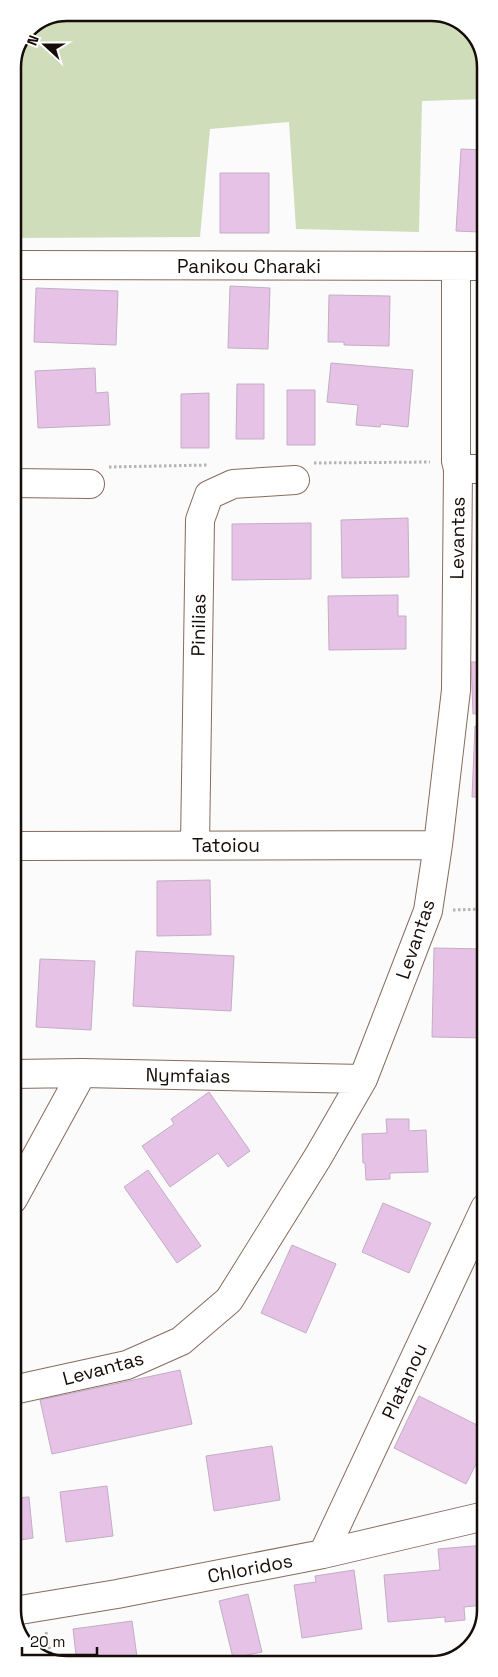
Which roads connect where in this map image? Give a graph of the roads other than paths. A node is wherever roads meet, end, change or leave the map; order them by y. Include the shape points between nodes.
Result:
1 (21, 265) edge
2 (456, 266) junction
3 (477, 266) edge
4 (458, 468) junction
5 (477, 469) edge
6 (295, 480) dead end
7 (21, 483) edge
8 (90, 484) dead end
9 (196, 845) junction
10 (21, 846) edge
11 (438, 846) junction
12 (82, 1073) junction
13 (21, 1074) edge
14 (363, 1080) junction
15 (21, 1185) edge
16 (477, 1225) edge
17 (21, 1388) edge
18 (477, 1518) edge
19 (323, 1554) junction
20 (21, 1610) edge

1 - 2 street, Panikou Charaki
2 - 3 street, Panikou Charaki
2 - 4 street, Levantas
4 - 5 street
4 - 11 street, Levantas via 456,690
6 - 9 street, Pinilias via 233,484 210,495 200,520
7 - 8 street
9 - 10 street, Tatoiou
9 - 11 street, Tatoiou
11 - 14 street, Levantas via 428,911
12 - 13 street, Nymfaias
12 - 14 street, Nymfaias
12 - 15 street
14 - 17 street, Levantas via 229,1300 181,1342 127,1365
16 - 19 street, Platanou
18 - 19 street, Chloridos
19 - 20 street, Chloridos

